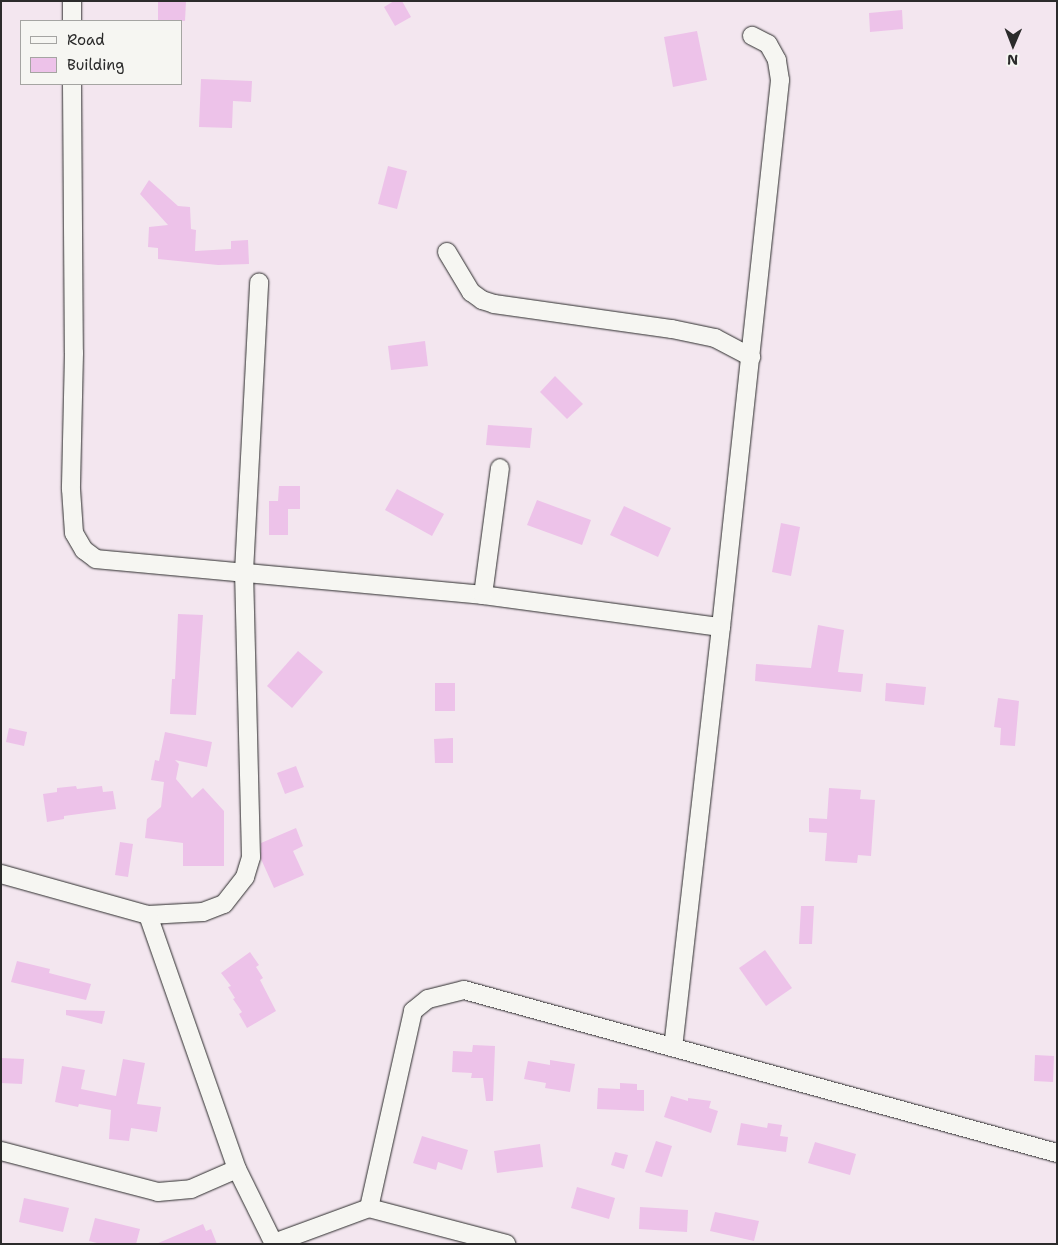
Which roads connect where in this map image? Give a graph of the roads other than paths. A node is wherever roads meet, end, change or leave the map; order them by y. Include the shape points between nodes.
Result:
1 (72, 1) edge
2 (72, 20) edge
3 (752, 36) dead end
4 (72, 85) edge
5 (447, 252) dead end
6 (259, 282) dead end
7 (751, 357) junction
8 (500, 468) dead end
9 (244, 572) junction
10 (483, 595) junction
11 (721, 627) junction
12 (1, 874) edge
13 (148, 915) junction
14 (673, 1047) junction
15 (1, 1151) edge
16 (1057, 1153) edge
17 (237, 1169) junction
18 (369, 1208) junction
19 (274, 1243) edge
20 (506, 1244) edge

1 - 2 street
3 - 7 street via 768,44 777,60 780,80
4 - 9 street via 74,353 70,489 74,533 84,550 96,559
5 - 7 street via 471,292 482,300 714,338
6 - 9 street
7 - 11 street
8 - 10 street
9 - 10 street
9 - 13 street via 251,857 245,877 224,904 203,912
10 - 11 street
11 - 14 street
12 - 13 street
13 - 17 street
14 - 16 street
14 - 18 street via 464,990 428,999 413,1010
15 - 17 street via 158,1192 191,1189
17 - 19 street
18 - 19 street
18 - 20 street

